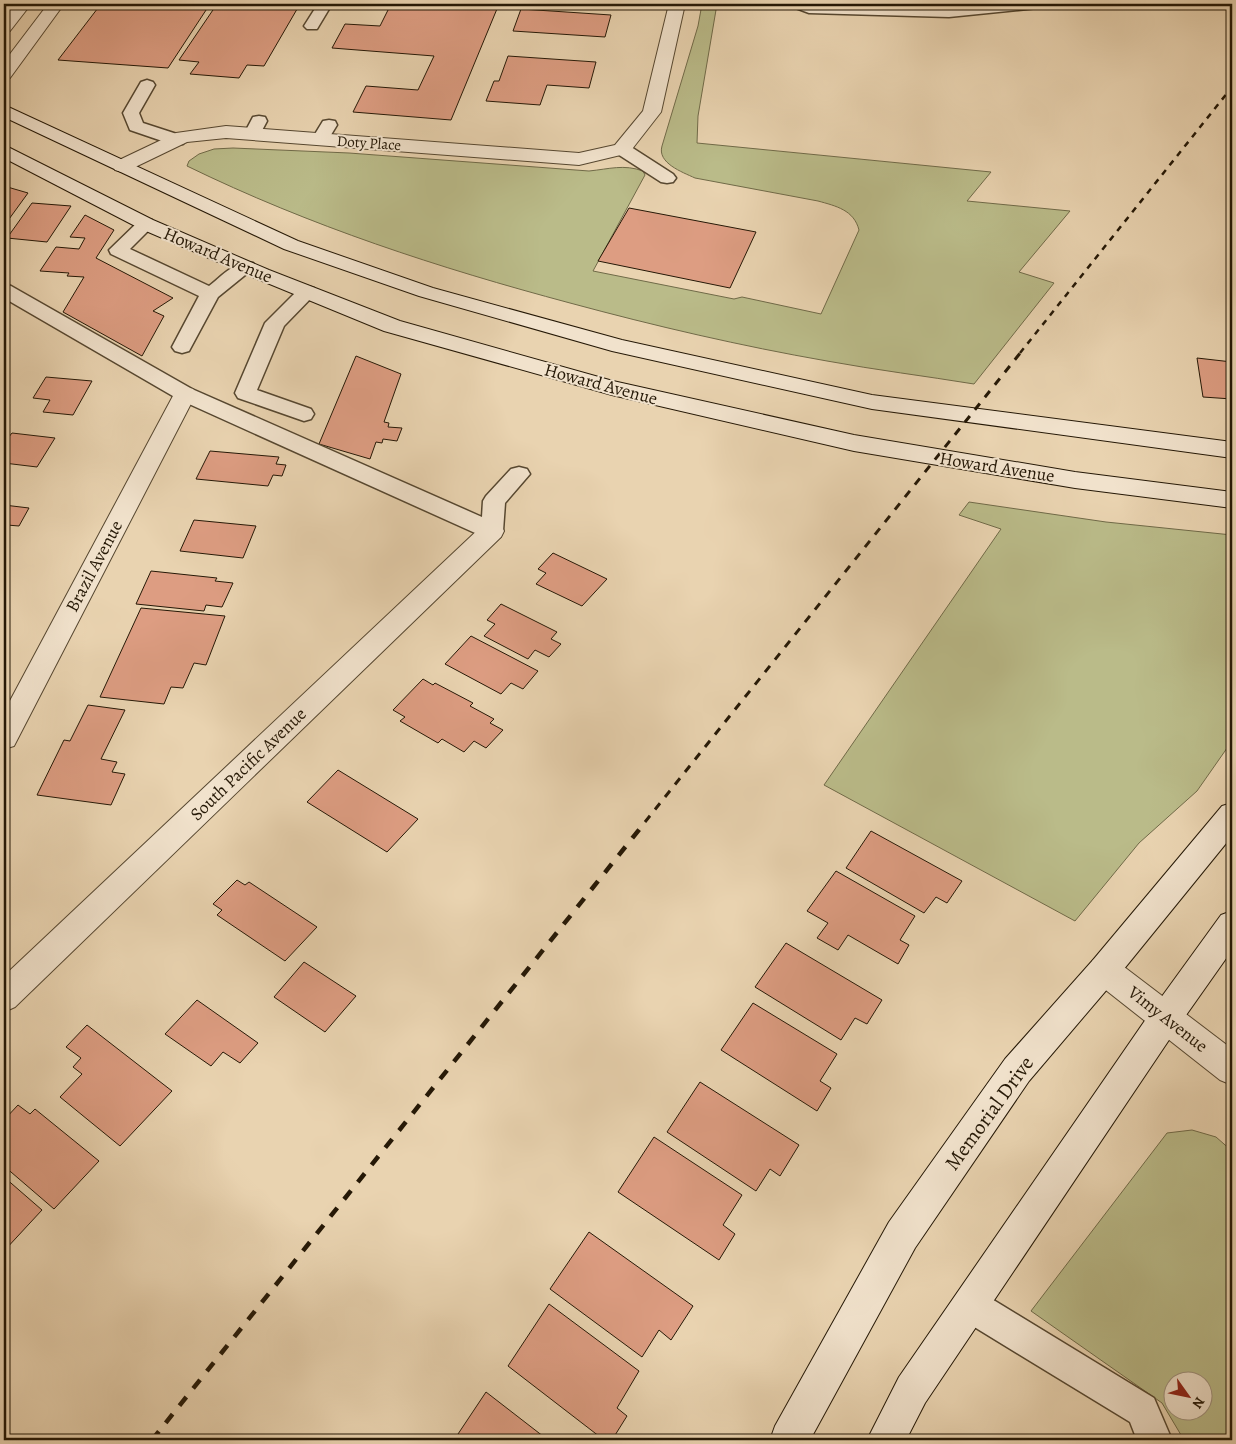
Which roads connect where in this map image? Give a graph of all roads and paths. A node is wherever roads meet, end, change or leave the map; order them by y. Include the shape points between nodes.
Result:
1 (23, 4) edge
2 (56, 4) edge
3 (325, 4) edge
4 (677, 4) edge
5 (798, 4) edge
6 (1038, 4) edge
7 (312, 26) dead end
8 (4, 28) edge
9 (4, 74) edge
10 (146, 85) dead end
11 (4, 110) edge
12 (177, 140) junction
13 (622, 150) junction
14 (4, 151) edge
15 (122, 166) junction
16 (667, 178) dead end
17 (146, 224) junction
18 (246, 267) junction
19 (4, 290) edge
20 (307, 292) junction
21 (210, 294) junction
22 (182, 347) dead end
23 (185, 394) junction
24 (304, 414) dead end
25 (1232, 450) edge
26 (520, 474) dead end
27 (1232, 500) edge
28 (492, 531) junction
29 (4, 738) edge
30 (1232, 816) edge
31 (1232, 925) edge
32 (1104, 970) junction
33 (4, 997) edge
34 (1166, 1017) junction
35 (1232, 1068) edge
36 (970, 1305) junction
37 (789, 1440) edge
38 (886, 1440) edge
39 (1155, 1440) edge

1 - 8 main road
2 - 9 main road
3 - 7 lane
4 - 13 main road via 652,112
5 - 6 lane via 809,8 949,12
10 - 12 lane via 131,113 136,126
11 - 15 main road
12 - 13 main road, Doty Place via 255,128 324,132 579,159
12 - 15 main road, Doty Place
13 - 16 lane
14 - 17 main road, Howard Avenue
15 - 25 main road via 291,244 426,292 620,346 872,402
17 - 18 main road, Howard Avenue
17 - 21 lane via 118,250
18 - 20 main road, Howard Avenue
18 - 21 lane
19 - 23 lane
20 - 24 lane via 275,323 245,394
20 - 27 main road, Howard Avenue via 392,326 612,388 845,441 1075,480
21 - 22 lane
23 - 28 lane
23 - 29 main road, Brazil Avenue
26 - 28 lane via 494,501
28 - 33 main road, South Pacific Avenue
30 - 32 main road, Memorial Drive
31 - 34 main road
32 - 34 main road, Vimy Avenue
32 - 37 main road, Memorial Drive via 1017,1070 902,1235
34 - 35 main road, Vimy Avenue
34 - 36 main road
36 - 38 main road via 912,1390
36 - 39 lane via 1142,1410

